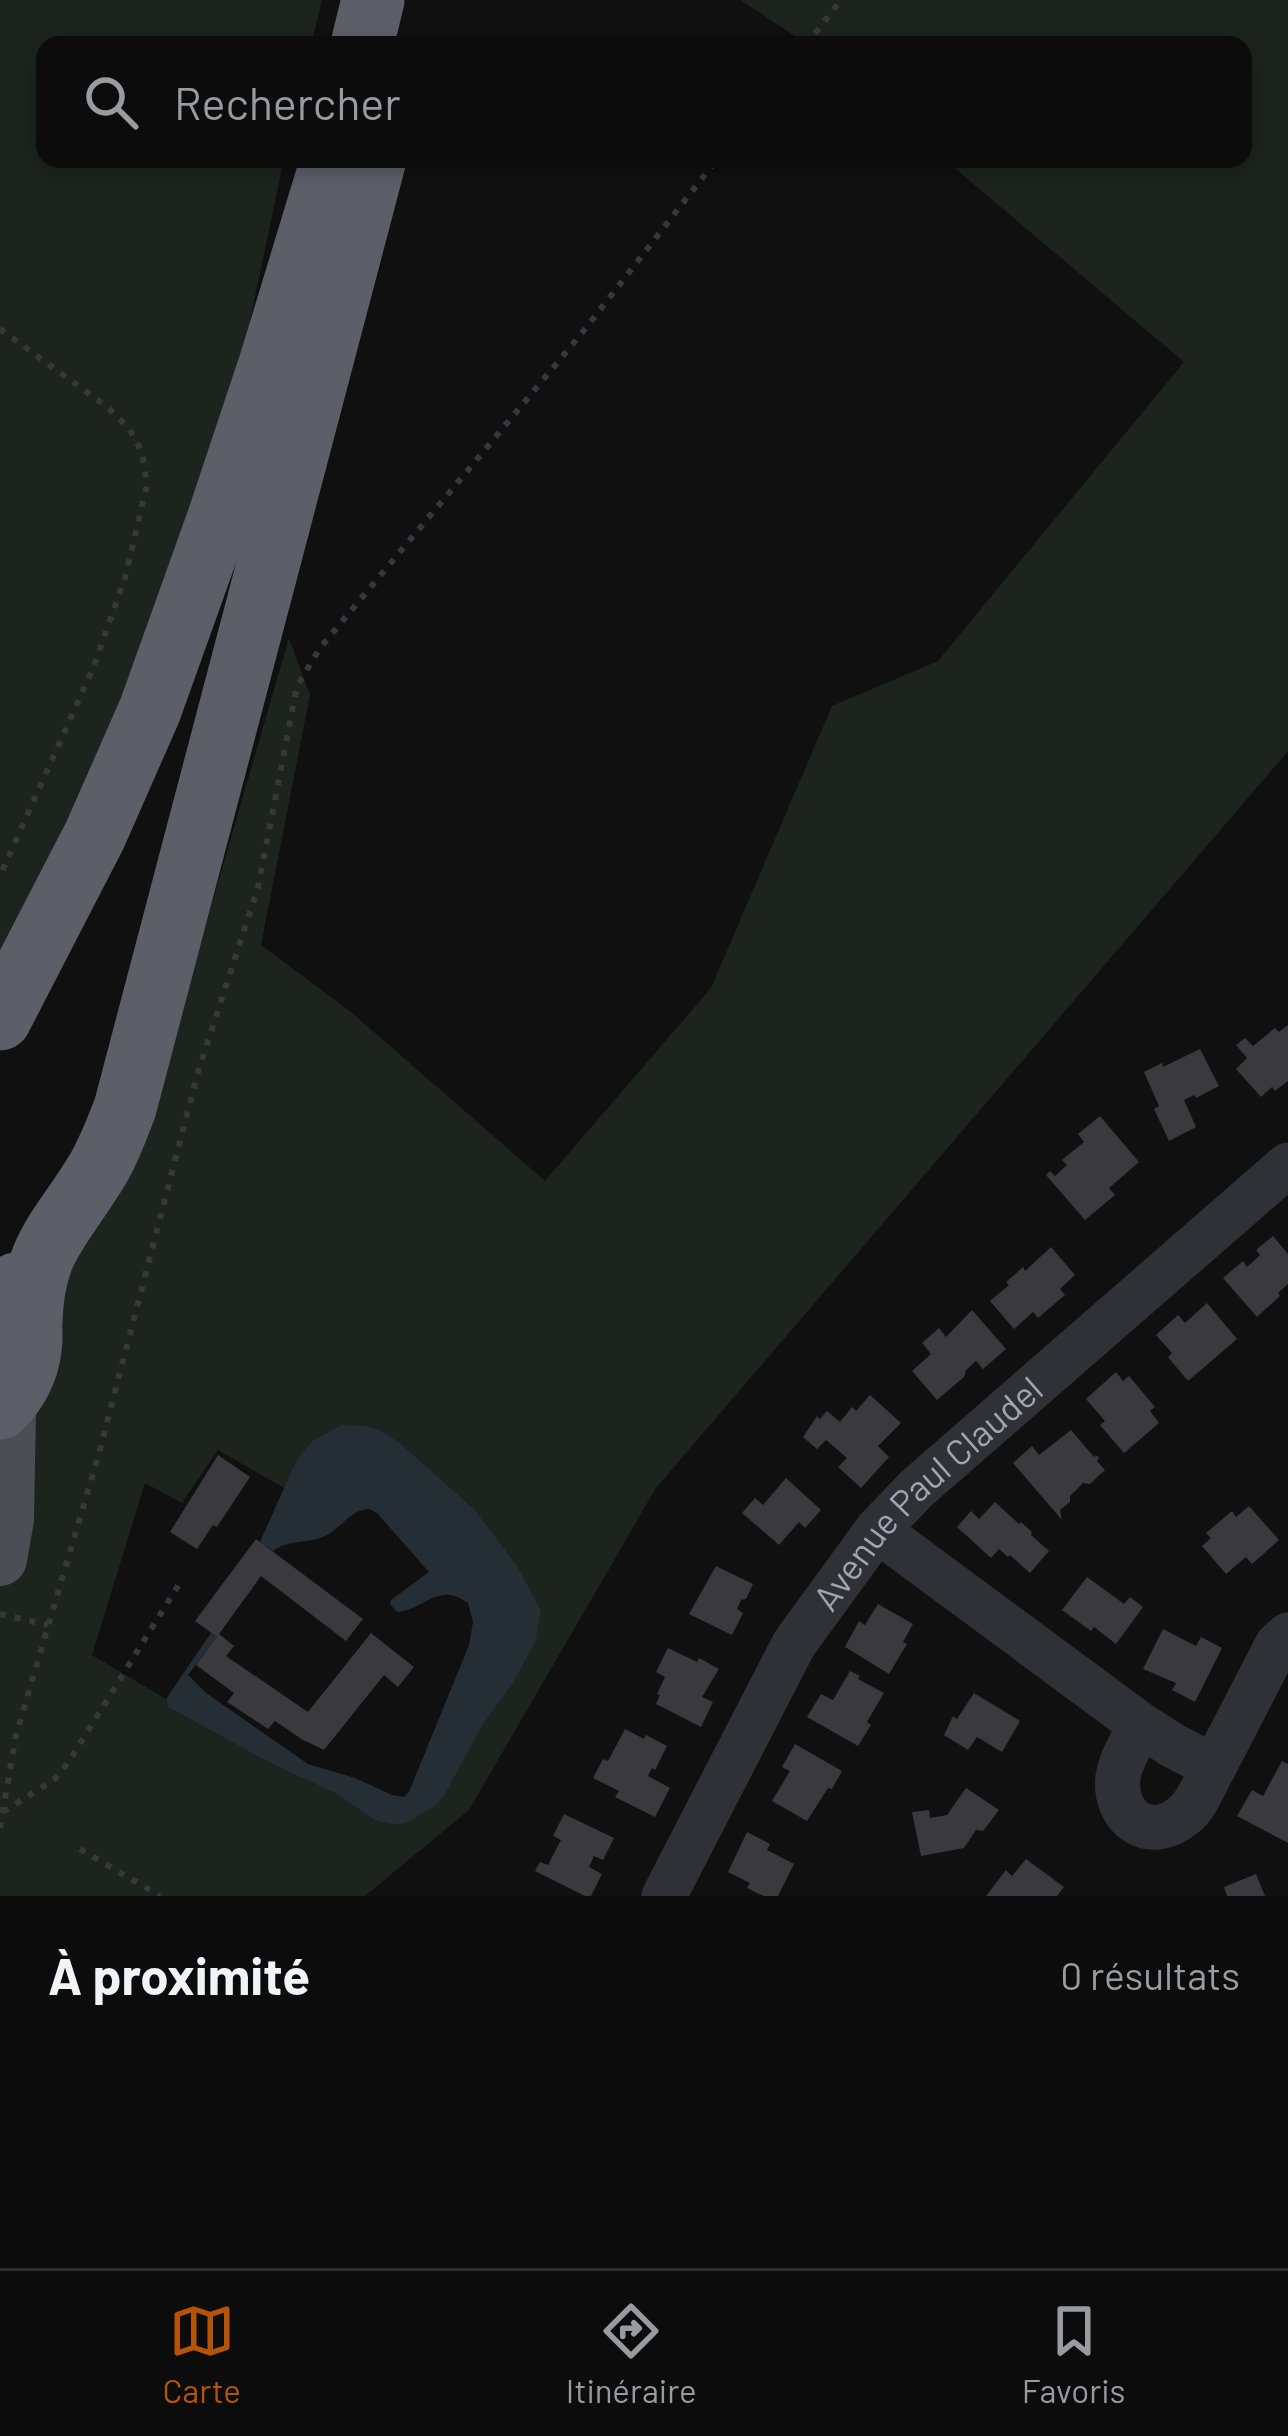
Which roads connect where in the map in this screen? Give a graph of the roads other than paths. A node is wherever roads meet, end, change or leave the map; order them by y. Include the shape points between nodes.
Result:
1 (374, 0) edge
2 (417, 0) edge
3 (364, 36) edge
4 (407, 36) edge
5 (329, 168) edge
6 (373, 168) edge
7 (0, 1019) edge
8 (1288, 1166) edge
9 (0, 1265) edge
10 (31, 1322) junction
11 (6, 1419) edge
12 (877, 1530) junction
13 (0, 1559) edge
14 (1288, 1635) edge
15 (1141, 1725) junction
16 (1214, 1767) junction
17 (664, 1896) edge

1 - 3 highway
2 - 4 highway
5 - 7 highway via 150,710
6 - 10 highway via 124,1108 96,1173 42,1254
8 - 12 street, Avenue Paul Claudel
9 - 10 highway
10 - 11 highway via 30,1355
11 - 13 main road
12 - 15 street
12 - 17 street, Avenue Paul Claudel via 794,1644
14 - 16 street
15 - 16 street
15 - 16 street via 1118,1781 1132,1821 1159,1826 1183,1817

